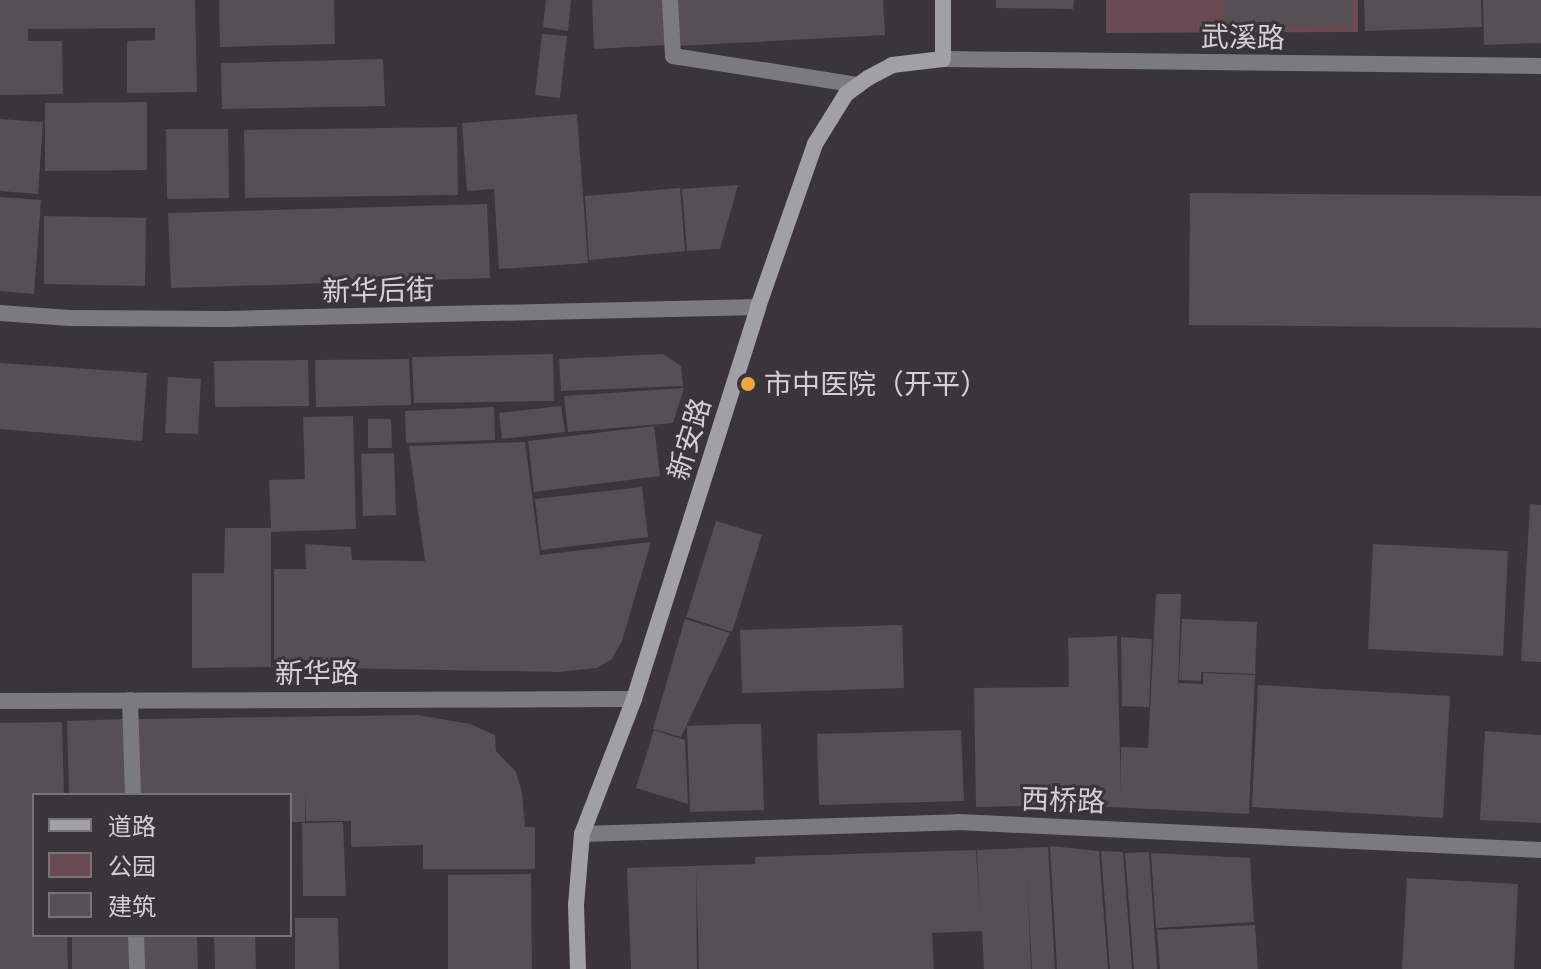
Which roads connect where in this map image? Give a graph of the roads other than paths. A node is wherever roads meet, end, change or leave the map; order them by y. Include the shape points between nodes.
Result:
1 (670, 0) edge
2 (943, 0) edge
3 (943, 59) junction
4 (1541, 66) edge
5 (859, 85) junction
6 (758, 307) junction
7 (0, 313) edge
8 (634, 699) junction
9 (130, 700) junction
10 (0, 701) edge
11 (133, 793) edge
12 (582, 834) junction
13 (1541, 850) edge
14 (136, 937) edge
15 (137, 969) edge
16 (578, 969) edge

1 - 5 street via 673,56
2 - 3 street
3 - 4 street, 武溪路
3 - 5 street, 新安路 via 892,65
5 - 6 street, 新安路 via 846,94 815,144
6 - 7 street, 新华后街 via 226,319
6 - 8 street, 新安路
8 - 9 street, 新华路
8 - 12 street, 新安路
9 - 10 street, 新华路
9 - 11 street
12 - 13 street, 西桥路 via 958,822
12 - 16 street, 新安路
14 - 15 street

